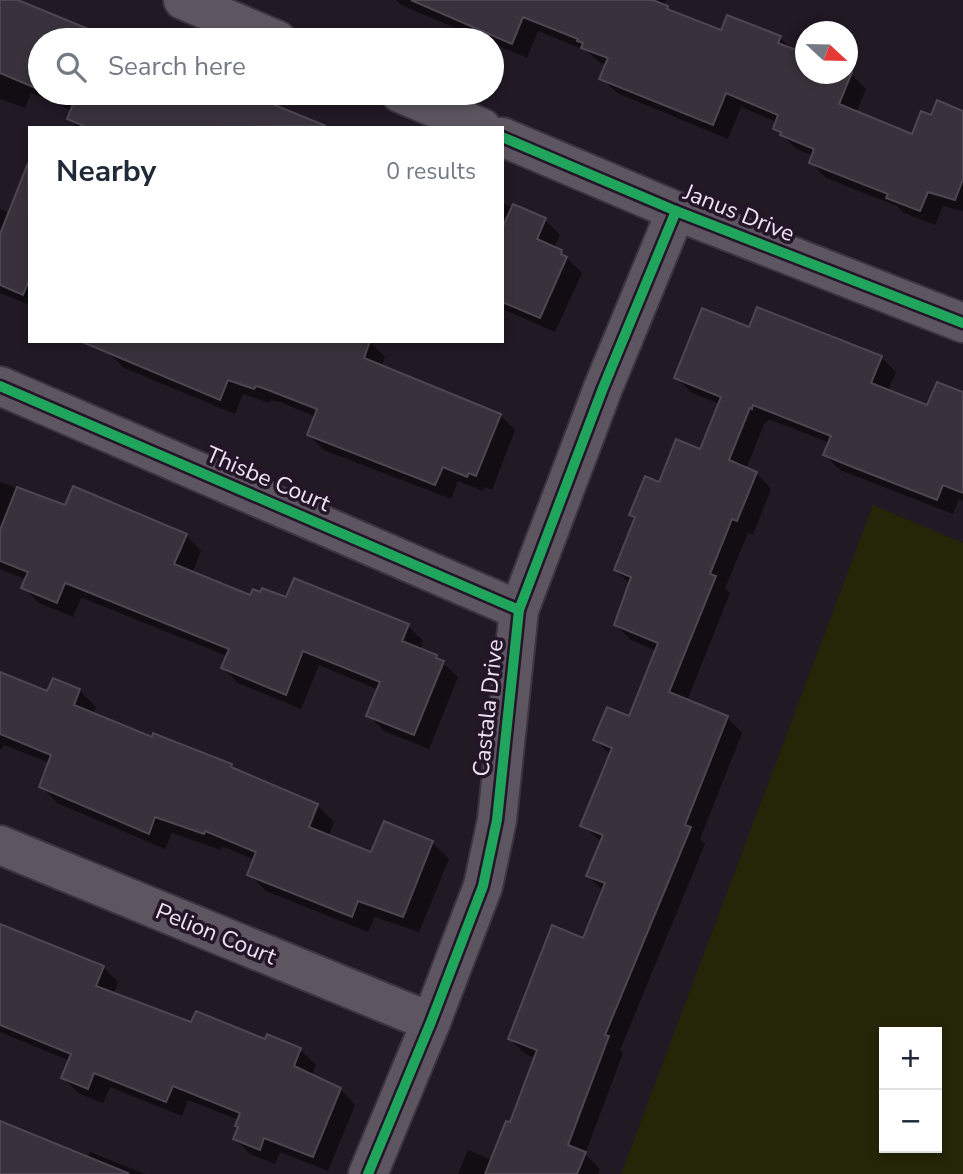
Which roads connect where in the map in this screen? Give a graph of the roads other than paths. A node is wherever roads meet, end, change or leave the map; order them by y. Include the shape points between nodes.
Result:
1 (183, 0) edge
2 (249, 28) edge
3 (428, 105) edge
4 (477, 126) edge
5 (504, 137) edge
6 (676, 211) junction
7 (963, 323) edge
8 (0, 386) edge
9 (519, 611) junction
10 (0, 845) edge
11 (431, 1022) junction
12 (368, 1174) edge

1 - 2 street
3 - 4 street
5 - 6 street, Janus Drive
6 - 7 street, Janus Drive
6 - 9 street, Castala Drive
8 - 9 street, Thisbe Court
9 - 11 street, Castala Drive via 492,847 483,886
10 - 11 street, Pelion Court
11 - 12 street, Castala Drive

